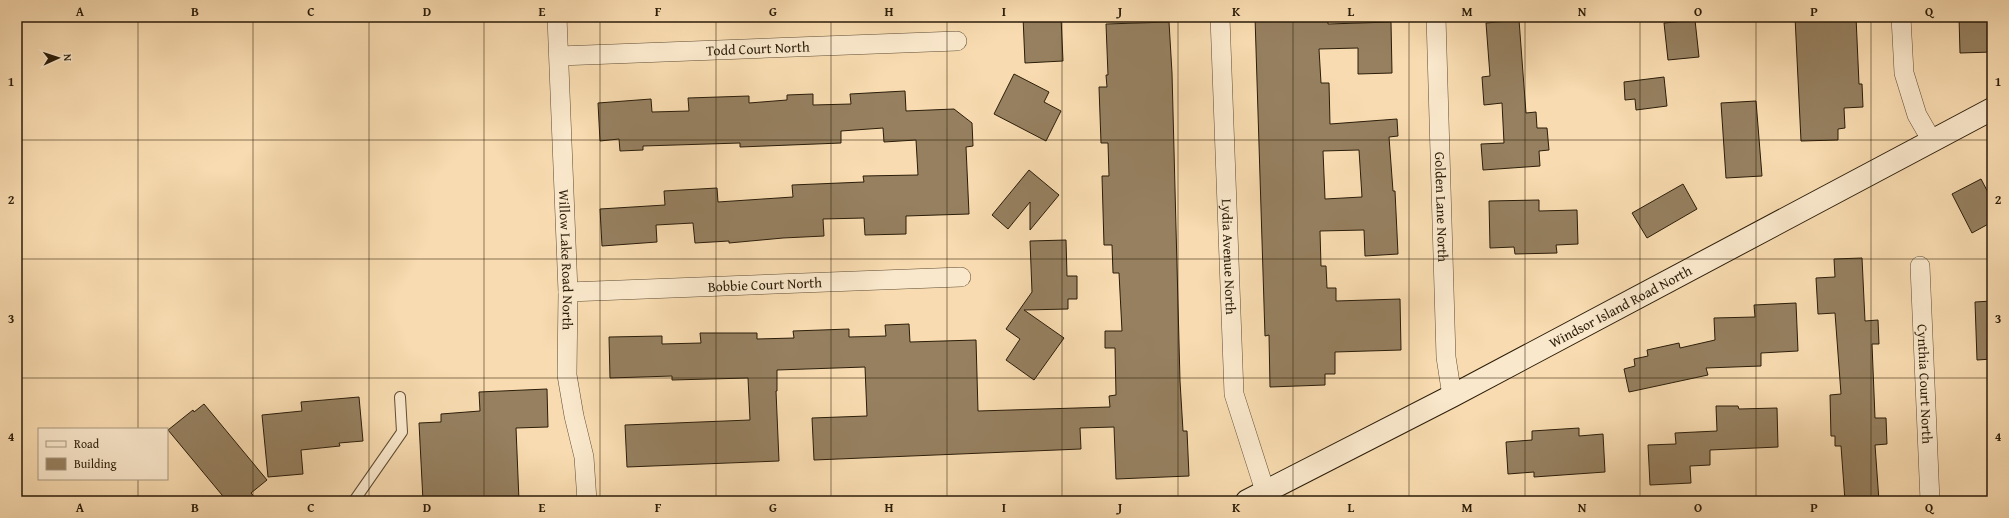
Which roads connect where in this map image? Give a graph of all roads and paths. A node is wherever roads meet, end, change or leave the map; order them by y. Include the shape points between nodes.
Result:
1 (557, 17) edge
2 (1220, 17) edge
3 (1436, 17) edge
4 (1901, 17) edge
5 (957, 41) dead end
6 (558, 56) junction
7 (1992, 109) edge
8 (1932, 141) junction
9 (1920, 266) dead end
10 (961, 277) dead end
11 (568, 292) junction
12 (1452, 396) junction
13 (400, 397) dead end
14 (1262, 498) edge
15 (354, 501) edge
16 (588, 501) edge
17 (1930, 501) edge

1 - 6 street, Willow Lake Road North
2 - 14 street, Lydia Avenue North via 1234,394
3 - 12 street, Golden Lane North via 1446,357
4 - 8 street via 1904,74 1917,115
5 - 6 street, Todd Court North
6 - 11 street, Willow Lake Road North
7 - 8 street, Windsor Island Road North
8 - 12 street, Windsor Island Road North
9 - 17 street, Cynthia Court North
10 - 11 street, Bobbie Court North
11 - 16 street, Willow Lake Road North via 567,375 584,457
12 - 14 street, Windsor Island Road North
13 - 15 lane via 402,432

